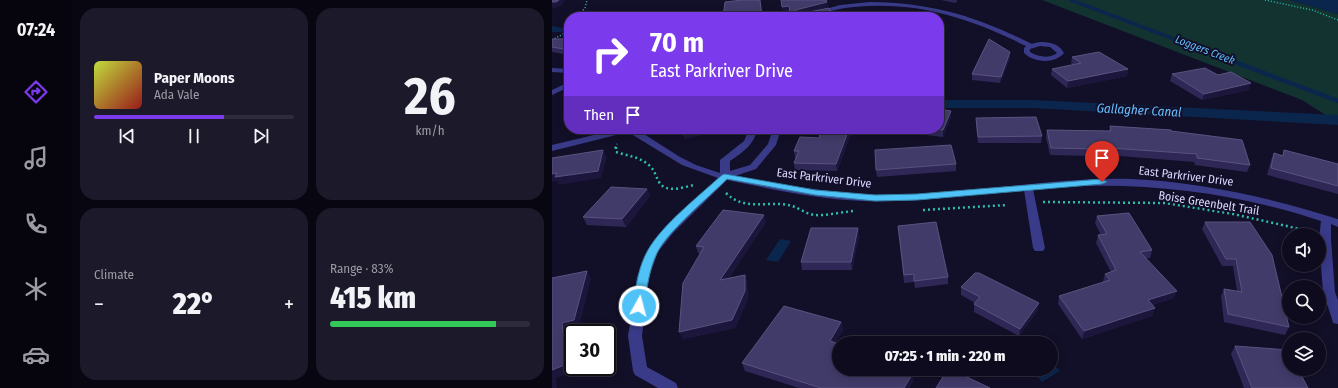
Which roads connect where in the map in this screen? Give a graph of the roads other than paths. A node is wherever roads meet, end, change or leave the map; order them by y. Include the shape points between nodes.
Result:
1 (820, 12) edge
2 (946, 12) joint
3 (1030, 46) dead end
4 (552, 70) edge
5 (564, 71) edge
6 (564, 87) edge
7 (552, 93) edge
8 (609, 134) edge
9 (638, 134) edge
10 (753, 134) edge
11 (775, 134) edge
12 (552, 148) edge
13 (725, 176) junction
14 (1028, 187) junction
15 (1326, 219) junction
16 (1338, 223) edge
17 (1039, 248) dead end
18 (1338, 319) edge
19 (670, 388) edge

1 - 2 street via 864,4
2 - 3 street via 988,25
4 - 5 street
6 - 7 street
8 - 12 street, East Parkriver Drive
9 - 13 street, East Parkriver Drive via 680,161 705,172
10 - 13 street via 743,147 725,160
11 - 13 street via 772,145 753,167
13 - 14 street, East Parkriver Drive via 815,193 875,198 917,197
13 - 19 street via 669,230 653,251 642,277 635,336 640,371
14 - 15 street, East Parkriver Drive via 1102,182 1186,187 1253,199
14 - 17 street
15 - 16 street, East Parkriver Drive
15 - 18 street via 1329,292

